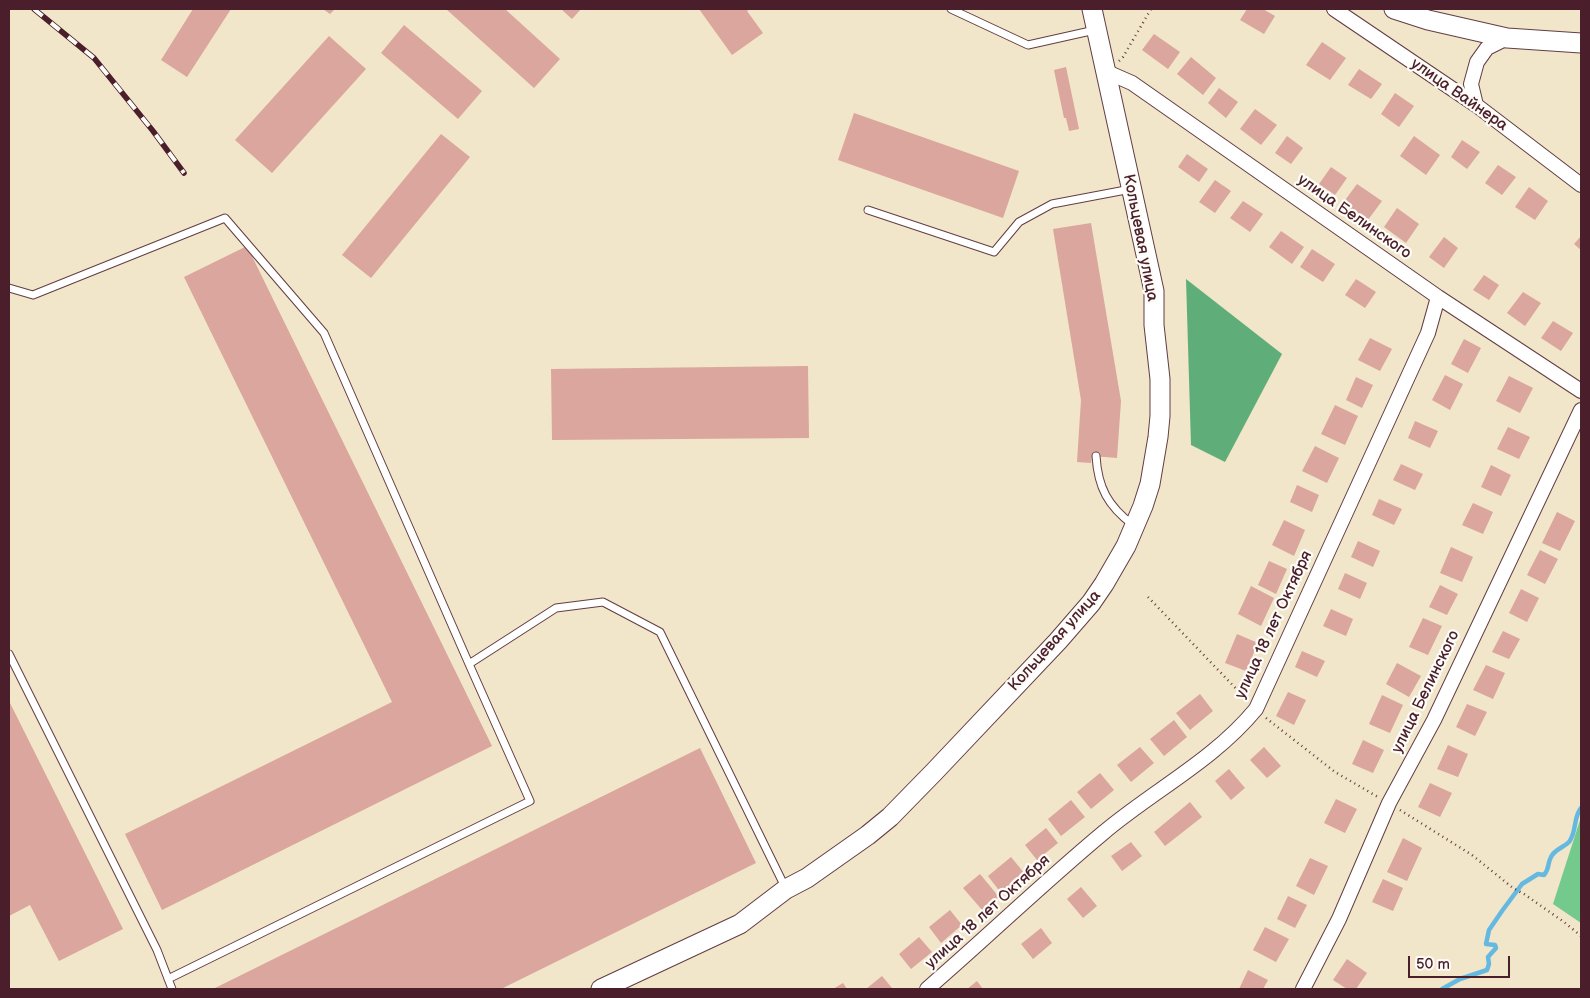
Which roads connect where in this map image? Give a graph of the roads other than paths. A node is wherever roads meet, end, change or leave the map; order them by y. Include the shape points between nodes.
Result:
1 (950, 9) edge
2 (1092, 9) edge
3 (1334, 9) edge
4 (1394, 9) edge
5 (1096, 30) junction
6 (1507, 38) junction
7 (1581, 43) edge
8 (1107, 72) junction
9 (1476, 105) junction
10 (1581, 185) edge
11 (1132, 189) junction
12 (868, 210) dead end
13 (9, 288) edge
14 (1438, 297) junction
15 (1581, 391) edge
16 (1581, 410) edge
17 (1096, 456) dead end
18 (1135, 526) junction
19 (9, 654) edge
20 (469, 664) junction
21 (786, 890) junction
22 (168, 979) junction
23 (172, 989) edge
24 (601, 989) edge
25 (927, 989) edge
26 (1302, 989) edge

1 - 5 lane via 1028,45
2 - 5 street, Кольцевая улица
3 - 9 street, улица Вайнера
4 - 6 street
5 - 8 street, Кольцевая улица
6 - 7 street
6 - 9 street via 1487,48 1476,62 1471,84
8 - 11 street, Кольцевая улица
8 - 14 street, улица Белинского via 1132,83
9 - 10 street, улица Вайнера
11 - 12 lane via 1052,204 1020,222 994,252
11 - 18 street, Кольцевая улица via 1154,291 1160,387 1155,456 1148,491
13 - 20 lane via 33,295 225,218 324,333
14 - 15 street, улица Белинского
14 - 25 street, улица 18 лет Октября via 1428,333 1256,709 1213,752 1104,832
16 - 26 street, улица Белинского via 1434,720 1389,803 1339,919
17 - 18 lane via 1104,495 1122,517
18 - 21 street, Кольцевая улица via 1091,603 928,778 868,835
19 - 22 lane via 157,950
20 - 21 lane via 556,608 603,602 660,632
20 - 22 lane via 530,801
21 - 24 street, Кольцевая улица via 740,924
22 - 23 lane

